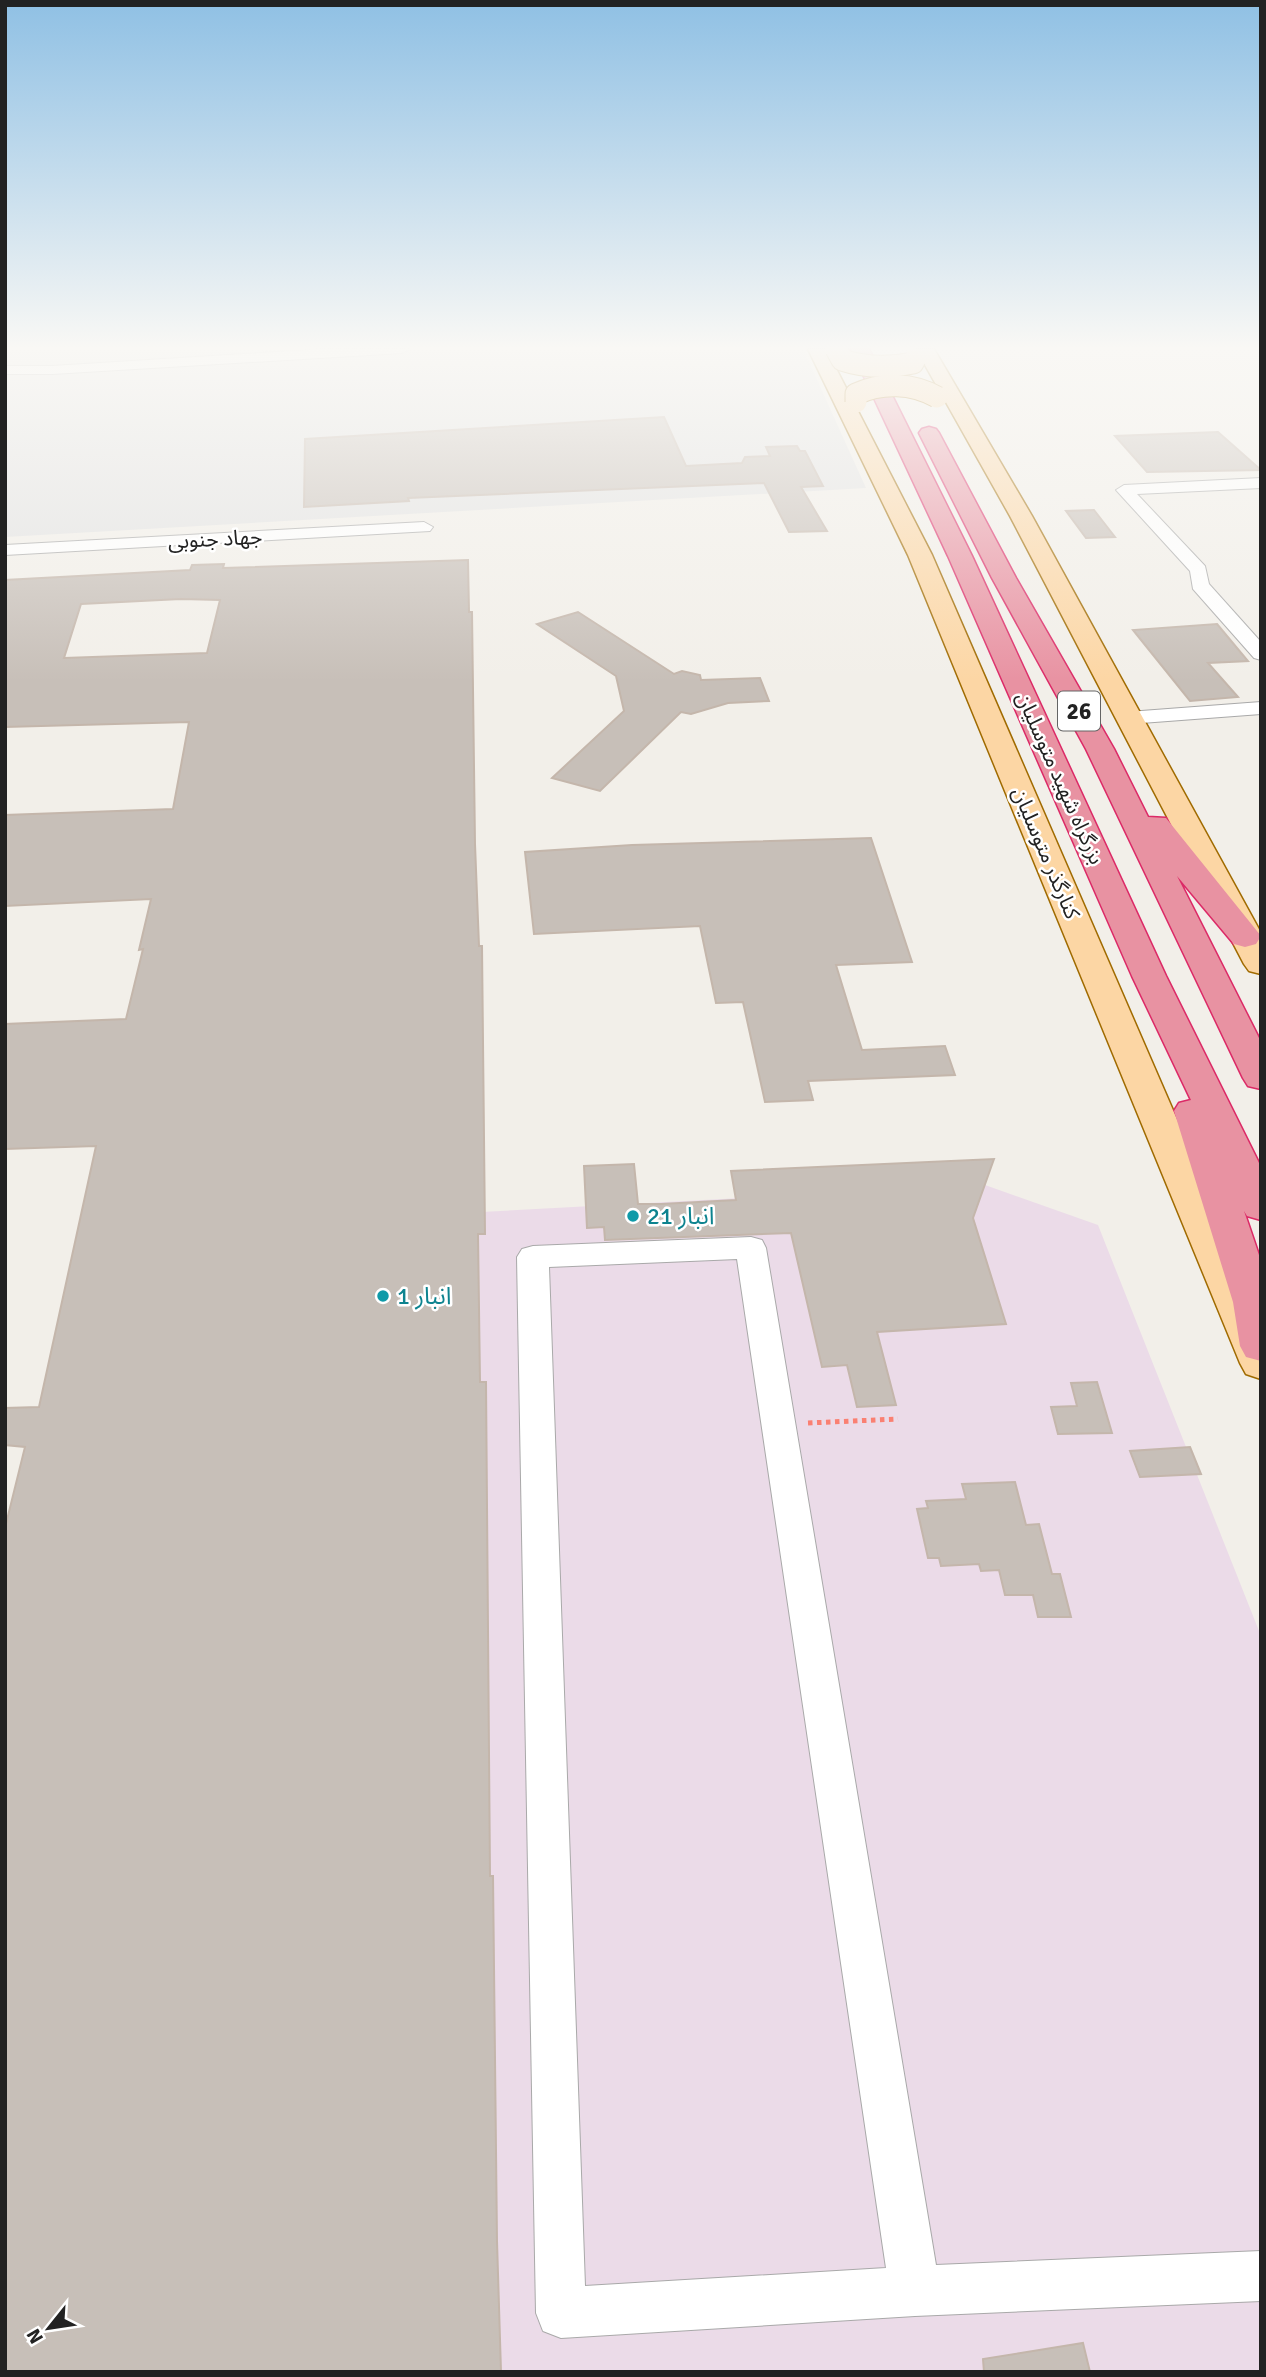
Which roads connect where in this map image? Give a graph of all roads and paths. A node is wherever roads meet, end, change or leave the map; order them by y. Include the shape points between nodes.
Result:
1 (873, 460) edge
2 (882, 460) edge
3 (914, 460) edge
4 (943, 460) edge
5 (973, 460) edge
6 (985, 460) edge
7 (1261, 483) edge
8 (424, 527) dead end
9 (916, 546) junction
10 (5, 550) edge
11 (1085, 634) junction
12 (1261, 654) edge
13 (1261, 708) edge
14 (1128, 718) junction
15 (1100, 749) junction
16 (1245, 937) junction
17 (1261, 964) edge
18 (1149, 976) junction
19 (1261, 1078) edge
20 (1261, 1207) edge
21 (1261, 1346) edge
22 (1261, 1363) edge
23 (898, 1419) dead end
24 (779, 1424) junction
25 (1261, 2276) edge
26 (915, 2291) junction

1 - 9 main road, کنارگذر متوسلیان
2 - 9 main road, bridge
3 - 18 highway, بزرگراه شهید متوسلیان
4 - 15 highway, بزرگراه شهید متوسلیان / 26
5 - 11 main road, bridge via 1049,592
6 - 11 main road
7 - 12 street via 1124,490 1199,570 1200,585
8 - 10 street, جهاد جنوبی
9 - 22 main road, کنارگذر متوسلیان
11 - 14 main road
13 - 14 street
14 - 16 main road
15 - 16 highway
15 - 19 highway, بزرگراه شهید متوسلیان / 26
16 - 17 main road
18 - 20 highway, بزرگراه شهید متوسلیان
18 - 21 highway via 1254,1302
23 - 24 path
24 - 26 street
24 - 26 street via 751,1248 533,1257 561,2314
25 - 26 street

